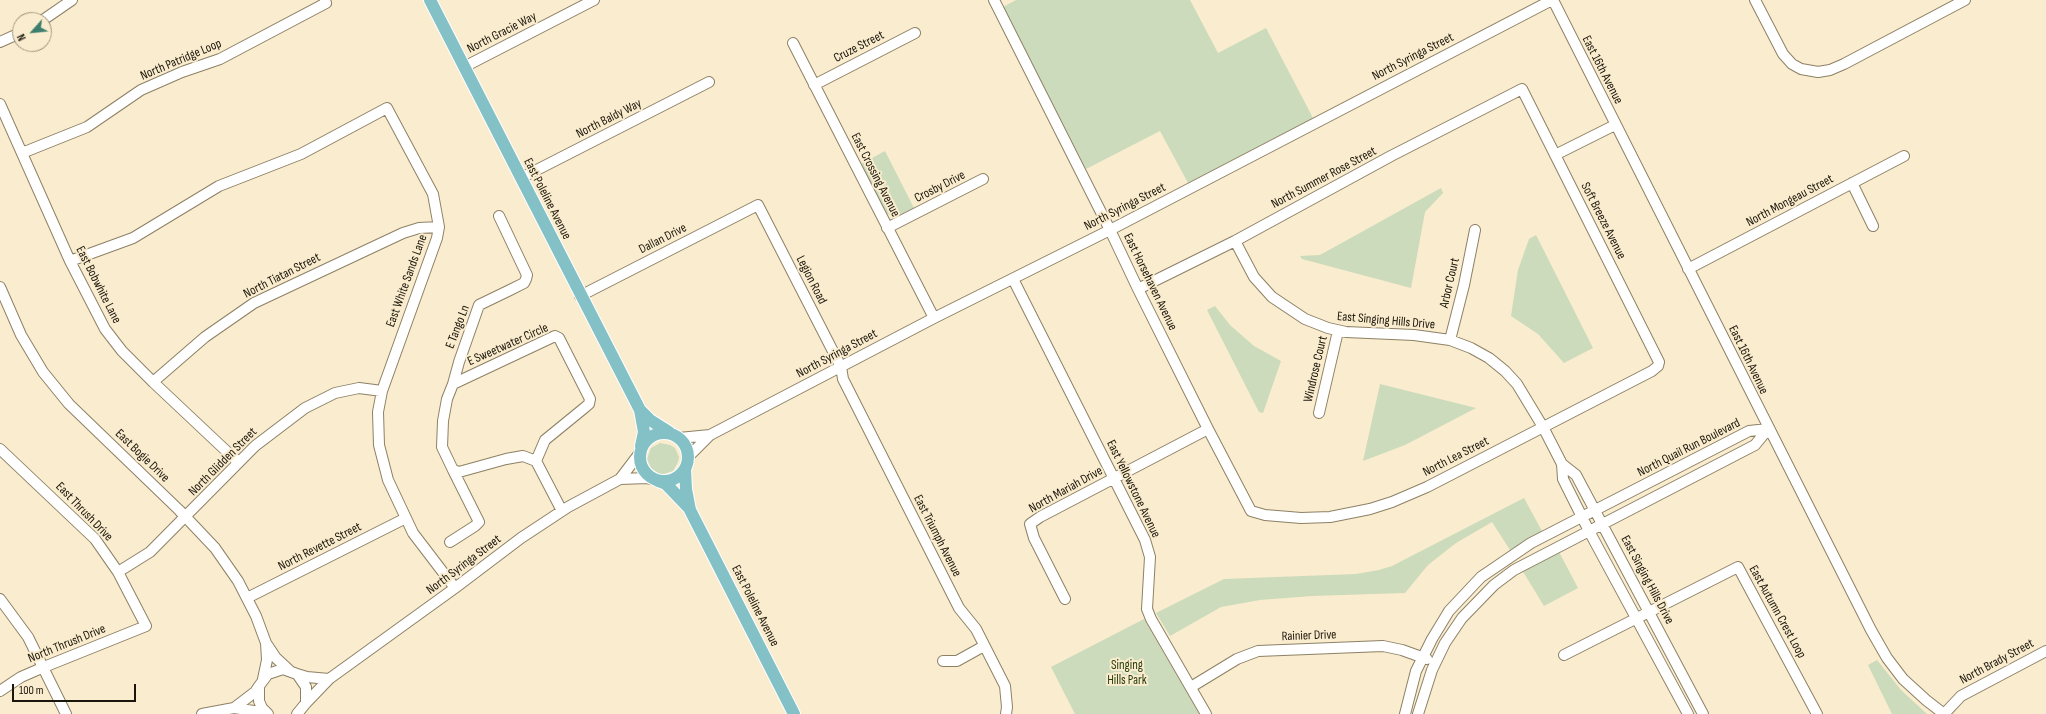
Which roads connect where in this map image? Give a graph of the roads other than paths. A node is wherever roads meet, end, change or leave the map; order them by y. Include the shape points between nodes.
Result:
1 (72, 0) edge
2 (325, 0) edge
3 (430, 0) edge
4 (594, 0) edge
5 (994, 0) edge
6 (1552, 0) edge
7 (1755, 0) edge
8 (1965, 0) edge
9 (52, 14) edge
10 (915, 33) dead end
11 (12, 37) edge
12 (0, 42) edge
13 (793, 43) dead end
14 (464, 67) junction
15 (709, 82) dead end
16 (814, 85) junction
17 (1522, 89) joint
18 (0, 104) edge
19 (1615, 125) junction
20 (22, 153) junction
21 (1555, 155) junction
22 (1904, 156) dead end
23 (521, 178) junction
24 (983, 179) dead end
25 (1852, 183) junction
26 (758, 205) joint
27 (499, 216) dead end
28 (1873, 226) dead end
29 (439, 227) junction
30 (887, 228) junction
31 (1110, 230) junction
32 (1475, 230) dead end
33 (1235, 241) junction
34 (70, 261) junction
35 (1688, 269) junction
36 (1013, 279) junction
37 (0, 287) edge
38 (1138, 289) junction
39 (580, 296) junction
40 (934, 318) junction
41 (1338, 331) junction
42 (1450, 340) junction
43 (1658, 366) joint
44 (840, 367) junction
45 (153, 382) junction
46 (453, 384) junction
47 (382, 391) junction
48 (640, 410) junction
49 (1319, 413) dead end
50 (1543, 427) junction
51 (1208, 429) junction
52 (1768, 429) junction
53 (710, 435) junction
54 (675, 436) junction
55 (0, 449) edge
56 (640, 450) junction
57 (536, 461) junction
58 (238, 462) junction
59 (687, 463) junction
60 (1562, 464) junction
61 (453, 470) junction
62 (1113, 478) junction
63 (620, 479) junction
64 (658, 480) junction
65 (690, 510) junction
66 (1595, 510) junction
67 (562, 511) junction
68 (1251, 512) joint
69 (186, 517) junction
70 (1582, 517) junction
71 (406, 518) junction
72 (1603, 524) junction
73 (1589, 531) junction
74 (450, 542) dead end
75 (118, 572) junction
76 (455, 588) junction
77 (247, 598) junction
78 (0, 599) edge
79 (1065, 599) dead end
80 (1649, 612) junction
81 (1636, 619) junction
82 (146, 626) joint
83 (266, 643) junction
84 (984, 646) junction
85 (2046, 651) edge
86 (1564, 655) dead end
87 (1422, 657) junction
88 (942, 661) dead end
89 (1435, 662) junction
90 (44, 667) junction
91 (294, 672) junction
92 (329, 679) junction
93 (261, 682) junction
94 (1191, 687) junction
95 (0, 691) edge
96 (1698, 704) junction
97 (234, 708) junction
98 (301, 710) edge
99 (1684, 713) edge
100 (66, 714) edge
101 (202, 714) edge
102 (268, 714) edge
103 (794, 714) edge
104 (1006, 714) edge
105 (1206, 714) edge
106 (1405, 714) edge
107 (1418, 714) edge
108 (1703, 714) edge
109 (1817, 714) edge
110 (1944, 714) edge

1 - 9 street
2 - 20 street, North Patridge Loop via 326,3 220,59 176,74 141,90 87,127
3 - 14 main road, East Poleline Avenue
4 - 14 street, North Gracie Way
5 - 31 street, East Horsehaven Avenue
6 - 19 street, East 16th Avenue
6 - 31 street, North Syringa Street
7 - 8 street via 1783,54 1801,69 1818,72 1844,64
10 - 16 street, Cruze Street
11 - 12 street
13 - 16 street, East Crossing Avenue
14 - 23 main road, East Poleline Avenue
15 - 23 street, North Baldy Way
16 - 30 street, East Crossing Avenue
17 - 21 street, Soft Breeze Avenue
17 - 33 street, North Summer Rose Street via 1391,156
18 - 20 street, East Bobwhite Lane
19 - 21 street
19 - 35 street, East 16th Avenue
20 - 34 street, East Bobwhite Lane
21 - 43 street, Soft Breeze Avenue via 1656,354
22 - 25 street, North Mongeau Street
23 - 39 main road, East Poleline Avenue
24 - 30 street, Crosby Drive
25 - 28 street
25 - 35 street, North Mongeau Street
26 - 39 street, Dallan Drive
26 - 44 street, Legion Road
27 - 46 street, E Tango Ln via 527,275 526,279 524,283 479,305
29 - 34 street, East White Sands Lane via 433,194 387,108 290,159 219,186 133,238
29 - 45 street, North Tiatan Street via 419,228 403,233 277,290 216,329 176,360
29 - 47 street, East White Sands Lane
30 - 40 street, East Crossing Avenue
31 - 36 street, North Syringa Street
31 - 38 street, East Horsehaven Avenue
32 - 42 street, Arbor Court
33 - 38 street, North Summer Rose Street
33 - 41 street, East Singing Hills Drive via 1254,276 1272,297 1306,319
34 - 45 street, East Bobwhite Lane via 105,329 122,351
35 - 52 street, East 16th Avenue
36 - 40 street, North Syringa Street
36 - 62 street, East Yellowstone Avenue
37 - 69 street, East Bogie Drive via 21,335 42,372 69,404
38 - 51 street, East Horsehaven Avenue
39 - 48 main road, East Poleline Avenue
40 - 44 street, North Syringa Street
41 - 42 street, East Singing Hills Drive via 1414,335
41 - 49 street, Windrose Court
42 - 50 street, East Singing Hills Drive via 1471,348 1505,370
43 - 50 street, North Lea Street
44 - 53 street, North Syringa Street
44 - 84 street, East Triumph Avenue via 843,379 959,608 976,629
45 - 58 street, East Bobwhite Lane
46 - 57 street, E Sweetwater Circle via 555,336 560,338 590,399 589,404 545,440
46 - 61 street via 443,420 442,447
47 - 58 street, North Glidden Street via 358,388 335,393 305,408
47 - 71 street, East White Sands Lane via 378,412 379,445 388,480
48 - 54 main road, East Poleline Avenue via 661,429
48 - 56 main road, East Poleline Avenue via 644,432
50 - 60 street, East Singing Hills Drive
50 - 68 street, North Lea Street via 1427,487 1370,509 1330,517 1301,518
51 - 62 street, North Mariah Drive
51 - 68 street, East Horsehaven Avenue
52 - 66 street, North Quail Run Boulevard via 1749,431
52 - 72 street, North Quail Run Boulevard via 1755,445
52 - 110 street, East 16th Avenue via 1853,597 1887,658 1915,691
53 - 54 street, North Syringa Street
53 - 59 street, North Syringa Street
54 - 56 main road via 666,432 653,434
54 - 59 main road via 686,446
55 - 75 street, East Thrush Drive via 86,530
56 - 63 street, North Syringa Street
56 - 64 main road via 642,468 651,478
57 - 61 street via 524,456 460,472
57 - 67 street
58 - 69 street, North Glidden Street
59 - 64 main road via 677,478
59 - 65 main road, East Poleline Avenue via 686,489
60 - 66 street, East Singing Hills Drive via 1576,475
60 - 70 street, East Singing Hills Drive via 1563,479
61 - 74 street via 479,522
62 - 79 street, North Mariah Drive via 1030,524 1034,538
62 - 94 street, East Yellowstone Avenue via 1145,540 1150,556 1147,609
63 - 64 street, North Syringa Street
63 - 67 street, North Syringa Street
64 - 65 main road, East Poleline Avenue via 666,484
65 - 103 main road, East Poleline Avenue
66 - 70 street, North Quail Run Boulevard
66 - 72 street, East Singing Hills Drive
67 - 76 street, North Syringa Street via 521,538
69 - 75 street, North Glidden Street via 150,552
69 - 77 street, East Bogie Drive via 215,548
70 - 73 street, East Singing Hills Drive
70 - 87 street, North Quail Run Boulevard via 1531,543 1481,577 1449,611
71 - 76 street, East White Sands Lane via 427,552
71 - 77 street, North Revette Street
72 - 73 street, North Quail Run Boulevard
72 - 80 street, East Singing Hills Drive
73 - 81 street, East Singing Hills Drive
73 - 89 street, North Quail Run Boulevard via 1514,570 1494,585 1462,618
75 - 82 street, East Thrush Drive
76 - 92 street, North Syringa Street
77 - 83 street, East Bogie Drive
78 - 90 street via 28,637
80 - 81 street
80 - 96 street, East Singing Hills Drive
80 - 109 street, East Autumn Crest Loop via 1738,567
81 - 86 street
81 - 99 street, East Singing Hills Drive
82 - 90 street, North Thrush Drive
83 - 91 street, East Bogie Drive via 276,658
83 - 93 street, East Bogie Drive via 267,660
84 - 88 street via 957,661
84 - 104 street, East Triumph Avenue via 1004,686 1008,707
85 - 110 street, North Brady Street via 1961,696
87 - 89 street, Rainier Drive
87 - 94 street, Rainier Drive via 1383,646 1258,651 1237,659
87 - 106 street, North Quail Run Boulevard
89 - 107 street, North Quail Run Boulevard
90 - 95 street, North Thrush Drive via 21,677
90 - 100 street
91 - 92 street via 307,678
91 - 93 street via 275,670
91 - 98 street via 306,687
92 - 98 street, North Syringa Street
93 - 97 street via 255,692
93 - 102 street via 259,701
94 - 105 street, East Yellowstone Avenue
96 - 99 street
96 - 108 street, East Singing Hills Drive
97 - 101 street
97 - 102 street

